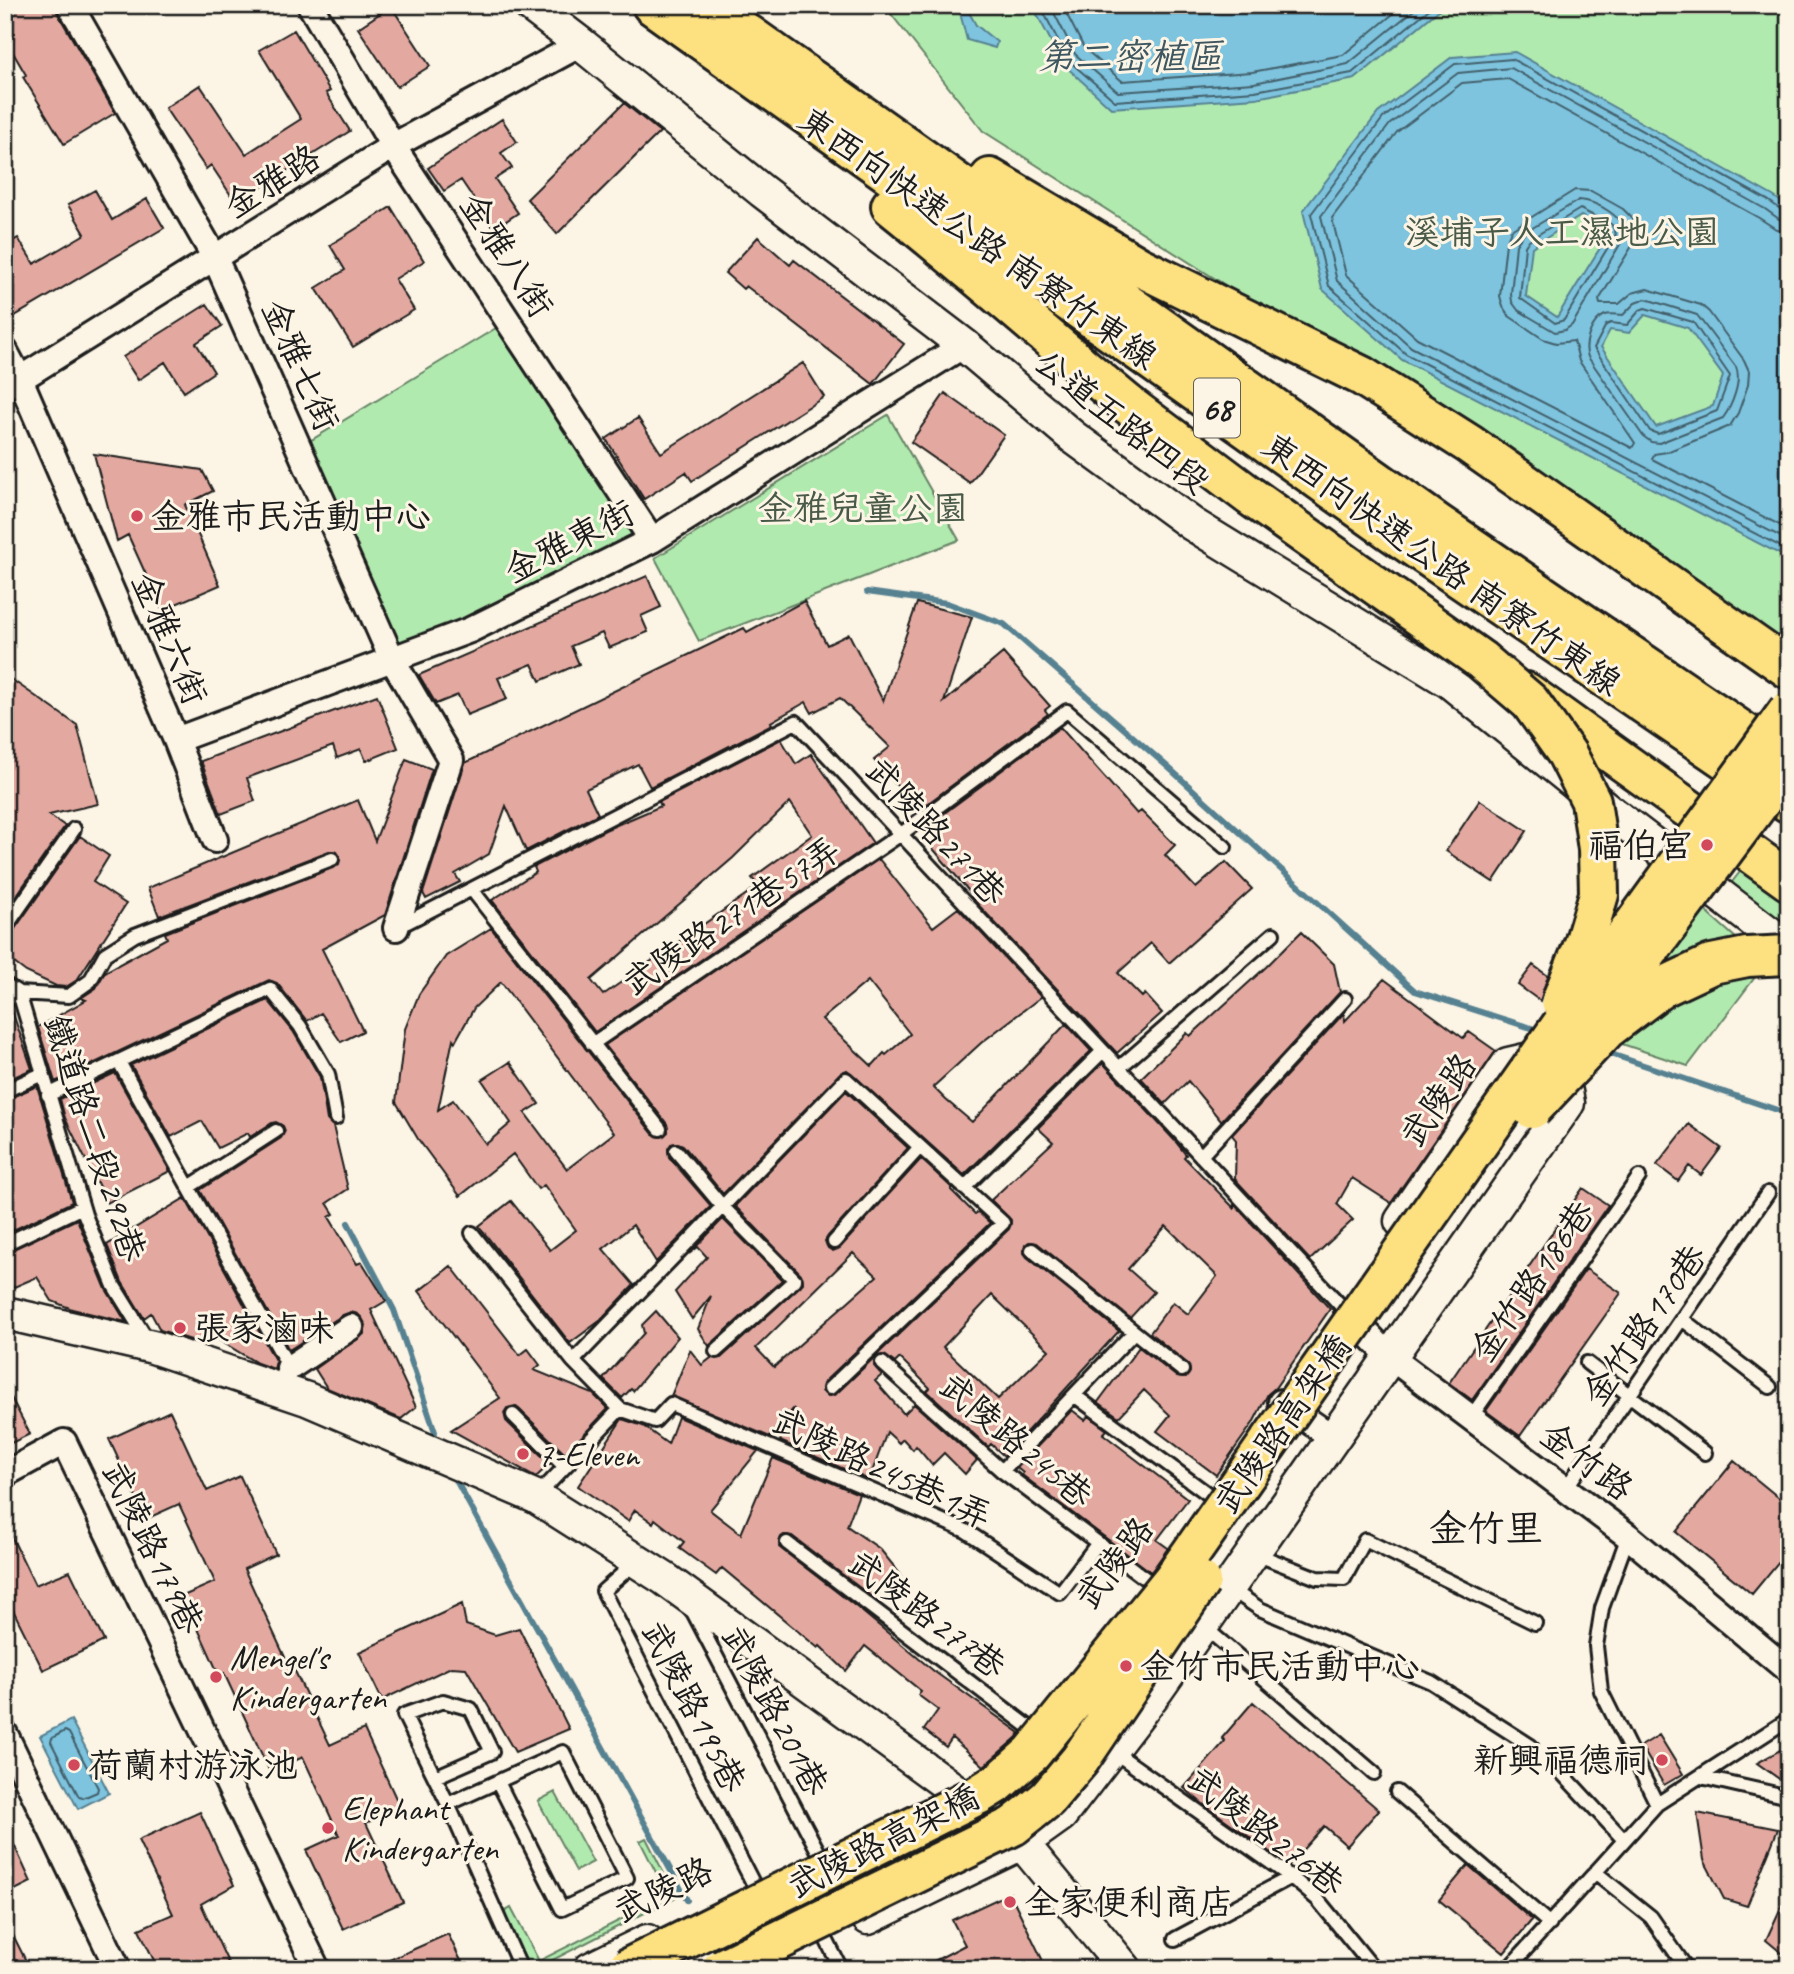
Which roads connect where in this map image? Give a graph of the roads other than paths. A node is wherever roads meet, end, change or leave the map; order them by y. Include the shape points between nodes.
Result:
1 (70, 5) edge
2 (310, 5) edge
3 (530, 5) edge
4 (652, 5) edge
5 (707, 5) edge
6 (581, 44) junction
7 (797, 90) junction
8 (393, 146) junction
9 (215, 258) junction
10 (964, 345) junction
11 (5, 351) edge
12 (13, 382) edge
13 (652, 540) junction
14 (392, 659) junction
15 (1481, 660) junction
16 (1789, 669) edge
17 (1450, 682) junction
18 (1789, 710) edge
19 (176, 740) junction
20 (1789, 763) edge
21 (1597, 782) dead end
22 (1789, 803) edge
23 (1639, 816) dead end
24 (74, 829) dead end
25 (1720, 831) junction
26 (901, 834) junction
27 (215, 840) dead end
28 (1225, 848) dead end
29 (332, 859) dead end
30 (1688, 865) junction
31 (1789, 881) edge
32 (472, 891) junction
33 (5, 928) edge
34 (396, 928) joint
35 (1273, 934) dead end
36 (1789, 948) edge
37 (1789, 957) edge
38 (5, 984) edge
39 (19, 993) junction
40 (1345, 999) dead end
41 (5, 1001) edge
42 (592, 1044) junction
43 (1103, 1051) junction
44 (1559, 1053) junction
45 (119, 1062) junction
46 (1119, 1068) junction
47 (42, 1074) junction
48 (5, 1091) edge
49 (48, 1095) junction
50 (1522, 1103) junction
51 (336, 1118) dead end
52 (660, 1129) dead end
53 (276, 1131) dead end
54 (920, 1147) junction
55 (676, 1152) dead end
56 (1201, 1156) junction
57 (1639, 1177) dead end
58 (189, 1187) junction
59 (964, 1188) junction
60 (1769, 1193) dead end
61 (722, 1206) junction
62 (82, 1208) junction
63 (472, 1233) dead end
64 (834, 1242) dead end
65 (5, 1244) edge
66 (1032, 1250) dead end
67 (1343, 1308) junction
68 (5, 1313) edge
69 (1682, 1319) junction
70 (351, 1327) dead end
71 (1134, 1332) junction
72 (153, 1348) junction
73 (716, 1351) dead end
74 (1389, 1356) junction
75 (573, 1361) junction
76 (882, 1363) dead end
77 (1587, 1363) dead end
78 (289, 1368) junction
79 (1182, 1370) dead end
80 (1770, 1387) dead end
81 (830, 1388) dead end
82 (1074, 1395) junction
83 (1630, 1395) junction
84 (307, 1399) junction
85 (1280, 1401) junction
86 (620, 1409) junction
87 (513, 1415) dead end
88 (1471, 1417) junction
89 (1322, 1430) junction
90 (1705, 1453) dead end
91 (564, 1466) junction
92 (1003, 1471) junction
93 (5, 1474) edge
94 (1566, 1488) junction
95 (536, 1497) junction
96 (1212, 1497) junction
97 (1628, 1536) junction
98 (786, 1543) dead end
99 (1098, 1543) junction
100 (1253, 1553) junction
101 (638, 1561) junction
102 (682, 1591) junction
103 (1189, 1593) junction
104 (1535, 1623) dead end
105 (1789, 1671) edge
106 (1789, 1719) edge
107 (1033, 1730) junction
108 (5, 1734) edge
109 (1531, 1746) dead end
110 (1111, 1750) junction
111 (1560, 1771) dead end
112 (1374, 1773) dead end
113 (435, 1777) junction
114 (1701, 1777) junction
115 (498, 1782) junction
116 (954, 1789) junction
117 (1397, 1792) dead end
118 (1789, 1797) edge
119 (448, 1804) junction
120 (1657, 1804) junction
121 (1624, 1840) junction
122 (1022, 1843) junction
123 (820, 1855) junction
124 (786, 1872) junction
125 (1595, 1872) junction
126 (1291, 1877) junction
127 (755, 1887) junction
128 (1550, 1924) junction
129 (826, 1938) junction
130 (1175, 1939) dead end
131 (118, 1969) edge
132 (317, 1969) edge
133 (521, 1969) edge
134 (590, 1969) edge
135 (626, 1969) edge
136 (672, 1969) edge
137 (721, 1969) edge
138 (762, 1969) edge
139 (841, 1969) edge
140 (1125, 1969) edge
141 (1374, 1969) edge
142 (1508, 1969) edge
143 (1687, 1969) edge

1 - 9 street, 金雅七街
2 - 8 street, 金雅八街
3 - 6 street, 公道五路四段
4 - 7 highway, 東西向快速公路 南寮竹東線 / 68
5 - 7 highway, 東西向快速公路 南寮竹東線 / 68
6 - 8 street, 金雅路
6 - 10 street, 公道五路四段 via 762,191
7 - 15 highway, bridge via 808,135 835,162 1130,405
7 - 16 highway via 856,95 1138,266 1362,376 1469,444
7 - 20 highway, 東西向快速公路 南寮竹東線 / 68
7 - 22 highway, 東西向快速公路 南寮竹東線 / 68 via 1392,532
8 - 9 street, 金雅路
8 - 13 street, 金雅八街
9 - 12 street, 金雅路
9 - 14 street, 金雅七街
10 - 13 street, 金雅東街
10 - 17 street, 公道五路四段 via 1073,436 1192,524
11 - 12 street, 金雅六街
12 - 19 street, 金雅六街
13 - 14 street, 金雅東街 via 470,630
14 - 19 street, 金雅東街
14 - 34 street, 金雅七街 via 451,760
15 - 25 highway, bridge
15 - 50 highway, bridge via 1530,702 1567,754 1591,801 1598,849 1599,894
17 - 21 lane via 1546,740
17 - 30 street, 公道五路四段
18 - 25 highway, 武陵路高架橋, bridge
19 - 27 street, 金雅六街
20 - 25 highway, 武陵路高架橋, bridge
23 - 30 lane
24 - 33 lane
25 - 31 highway
25 - 50 highway, 武陵路高架橋, bridge
26 - 28 lane, 武陵路271巷57弄 via 1067,711
26 - 32 lane, 武陵路271巷 via 796,722
26 - 42 lane, 武陵路271巷57弄
26 - 43 lane, 武陵路271巷
29 - 39 lane via 135,935 105,954 90,981 69,996
30 - 36 street, 公道五路四段
30 - 37 street, 公道五路四段 via 1768,949
30 - 44 street
32 - 34 lane, 武陵路271巷
32 - 42 lane
35 - 46 lane
37 - 50 highway, bridge via 1747,957 1712,964 1661,988
38 - 39 lane, 鐵道路二段292巷
39 - 41 lane
39 - 47 lane, 鐵道路二段292巷
40 - 56 lane
42 - 52 lane
43 - 46 lane, 武陵路271巷
43 - 59 lane
44 - 67 street, 武陵路 via 1508,1065
44 - 74 street, 武陵路 via 1568,1103
45 - 49 lane
45 - 51 lane via 270,989 300,1026 328,1074
45 - 58 lane
46 - 56 lane, 武陵路271巷
47 - 48 lane
47 - 49 lane, 鐵道路二段292巷
49 - 62 lane, 鐵道路二段292巷
50 - 89 highway, 武陵路高架橋
50 - 103 highway, 武陵路高架橋, bridge
53 - 58 lane
54 - 59 lane
54 - 61 lane via 846,1079
54 - 64 lane
55 - 61 lane
56 - 67 lane, 武陵路271巷
57 - 88 lane, 金竹路186巷
58 - 78 lane
59 - 81 lane via 1003,1223
60 - 69 lane, 金竹路170巷
61 - 73 lane via 794,1280
61 - 75 lane
62 - 65 lane
62 - 72 lane, 鐵道路二段292巷 via 114,1286
63 - 75 lane
66 - 71 lane
67 - 74 street, 金竹路
67 - 85 street, 武陵路
68 - 72 street
69 - 80 lane
69 - 83 lane, 金竹路170巷
70 - 78 street
71 - 79 lane
71 - 82 lane
72 - 84 street
74 - 88 street, 金竹路
74 - 89 street, 武陵路
75 - 86 lane
76 - 92 lane, 武陵路245巷
77 - 83 lane
78 - 84 lane
82 - 92 lane
82 - 96 lane
83 - 90 lane
83 - 94 lane, 金竹路170巷
84 - 95 street
85 - 89 street
85 - 96 street, 武陵路
86 - 91 lane
86 - 99 lane, 武陵路245巷1弄 via 655,1421 671,1404 966,1531 1060,1594
87 - 91 lane
88 - 94 street, 金竹路
89 - 100 street, 武陵路
89 - 103 highway, 武陵路高架橋
91 - 95 lane
92 - 99 lane, 武陵路245巷
93 - 132 street, 武陵路179巷 via 64,1443
94 - 97 street, 金竹路
95 - 101 street
96 - 103 street, 武陵路
97 - 105 street, 金竹路
97 - 120 lane via 1602,1608 1596,1646 1601,1691
98 - 107 lane, 武陵路277巷
99 - 103 lane, 武陵路245巷
100 - 103 street, 武陵路
100 - 104 lane via 1317,1578 1344,1579 1365,1540
101 - 102 street
101 - 127 lane, 武陵路195巷 via 603,1591
102 - 116 street
102 - 123 lane, 武陵路201巷
103 - 107 street, 武陵路
103 - 109 lane via 1260,1609 1431,1682
103 - 110 street, 武陵路
103 - 112 lane
103 - 135 highway, 武陵路高架橋, bridge via 999,1782
103 - 136 highway, bridge via 1115,1694 1033,1783 985,1815
103 - 137 highway, 武陵路高架橋, bridge via 1080,1760 1047,1799 1013,1826
106 - 114 lane
107 - 116 street, 武陵路 via 998,1766
108 - 131 street
110 - 122 street, 武陵路 via 1060,1815
110 - 126 lane, 武陵路276巷
111 - 121 lane
113 - 113 lane via 404,1715 443,1701 471,1709 492,1752
113 - 119 lane
114 - 118 lane
114 - 120 lane
115 - 115 lane via 563,1752 627,1878 562,1909
115 - 119 lane
116 - 122 street
116 - 123 street, 武陵路
117 - 128 lane
119 - 133 lane
120 - 121 lane
121 - 125 lane
122 - 129 street, 武陵路
122 - 140 street
123 - 124 street, 武陵路
124 - 127 street, 武陵路
124 - 129 lane
125 - 128 lane
125 - 143 lane via 1651,1917
126 - 130 lane
126 - 141 lane, 武陵路276巷 via 1318,1900
127 - 134 street, 武陵路
128 - 142 lane
129 - 138 street, 武陵路
129 - 139 lane

